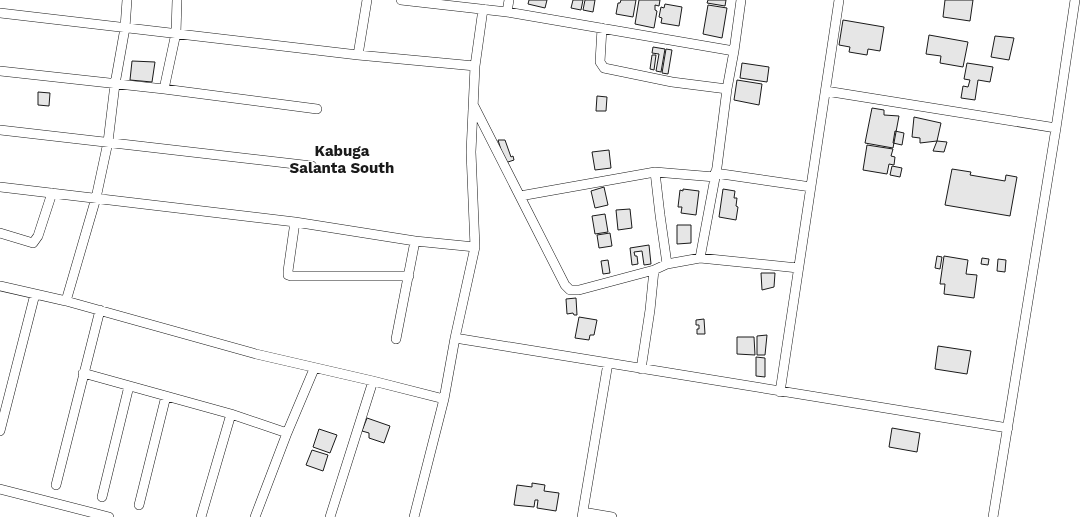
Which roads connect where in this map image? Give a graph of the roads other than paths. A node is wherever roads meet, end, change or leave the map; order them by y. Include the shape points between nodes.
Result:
1 (127, 0) edge
2 (177, 0) edge
3 (367, 0) edge
4 (401, 0) edge
5 (509, 0) edge
6 (741, 0) edge
7 (839, 0) edge
8 (1076, 0) edge
9 (483, 9) junction
10 (507, 12) junction
11 (0, 13) edge
12 (125, 28) junction
13 (602, 28) junction
14 (176, 33) junction
15 (734, 51) junction
16 (358, 55) junction
17 (475, 66) junction
18 (0, 71) edge
19 (115, 84) junction
20 (164, 89) junction
21 (727, 89) junction
22 (826, 91) junction
23 (473, 106) junction
24 (317, 109) dead end
25 (1056, 128) junction
26 (0, 130) edge
27 (108, 142) junction
28 (312, 166) dead end
29 (655, 172) junction
30 (715, 175) junction
31 (0, 187) edge
32 (811, 187) junction
33 (52, 193) junction
34 (520, 196) junction
35 (96, 198) junction
36 (294, 222) junction
37 (0, 233) edge
38 (415, 241) junction
39 (475, 247) junction
40 (700, 258) junction
41 (667, 264) junction
42 (798, 268) junction
43 (654, 270) junction
44 (409, 276) junction
45 (0, 286) edge
46 (35, 294) junction
47 (66, 301) junction
48 (100, 310) junction
49 (455, 338) junction
50 (396, 339) dead end
51 (608, 363) junction
52 (314, 369) junction
53 (641, 369) junction
54 (83, 374) junction
55 (373, 381) junction
56 (129, 386) junction
57 (780, 392) junction
58 (166, 396) junction
59 (444, 399) junction
60 (231, 414) junction
61 (1008, 428) junction
62 (0, 430) edge
63 (287, 433) junction
64 (56, 484) dead end
65 (0, 489) edge
66 (102, 497) dead end
67 (139, 505) dead end
68 (582, 514) edge
69 (109, 517) edge
70 (201, 517) edge
71 (255, 517) edge
72 (330, 517) edge
73 (414, 517) edge
74 (612, 517) edge
75 (994, 517) edge

1 - 12 street
2 - 14 street
3 - 16 street
4 - 9 street
5 - 10 street
6 - 15 street
7 - 22 street
8 - 25 street
9 - 10 street
9 - 17 street
10 - 13 street
11 - 12 street
12 - 14 street
12 - 19 street
13 - 15 street
13 - 21 street via 600,62 604,68 672,82
14 - 16 street
14 - 20 street
15 - 21 street
16 - 17 street
17 - 23 street
18 - 19 street
19 - 20 street
19 - 27 street
20 - 24 street
21 - 30 street
22 - 25 street
22 - 32 street
23 - 34 street
23 - 39 street via 471,152
25 - 61 street
26 - 27 street
27 - 28 street
27 - 35 street
29 - 30 street
29 - 34 street
29 - 41 street
30 - 32 street
30 - 40 street
31 - 33 street
32 - 42 street
33 - 35 street
33 - 37 street via 38,236 33,243
34 - 43 street via 565,285 570,290 579,290
35 - 36 street
35 - 47 street
36 - 38 street
36 - 44 street via 288,275
38 - 39 street
38 - 44 street
39 - 49 street
40 - 41 street
40 - 42 street
41 - 43 street
42 - 57 street
43 - 53 street
44 - 50 street
45 - 46 street
46 - 47 street
46 - 62 street
47 - 48 street
48 - 52 street
48 - 54 street
49 - 51 street
49 - 59 street
51 - 53 street
51 - 68 street
52 - 55 street
52 - 63 street
53 - 57 street
54 - 56 street
54 - 64 street
55 - 59 street
55 - 72 street
56 - 58 street
56 - 66 street
57 - 61 street
58 - 60 street
58 - 67 street
59 - 73 street
60 - 63 street
60 - 70 street
61 - 75 street
63 - 71 street
65 - 69 street
68 - 74 street

